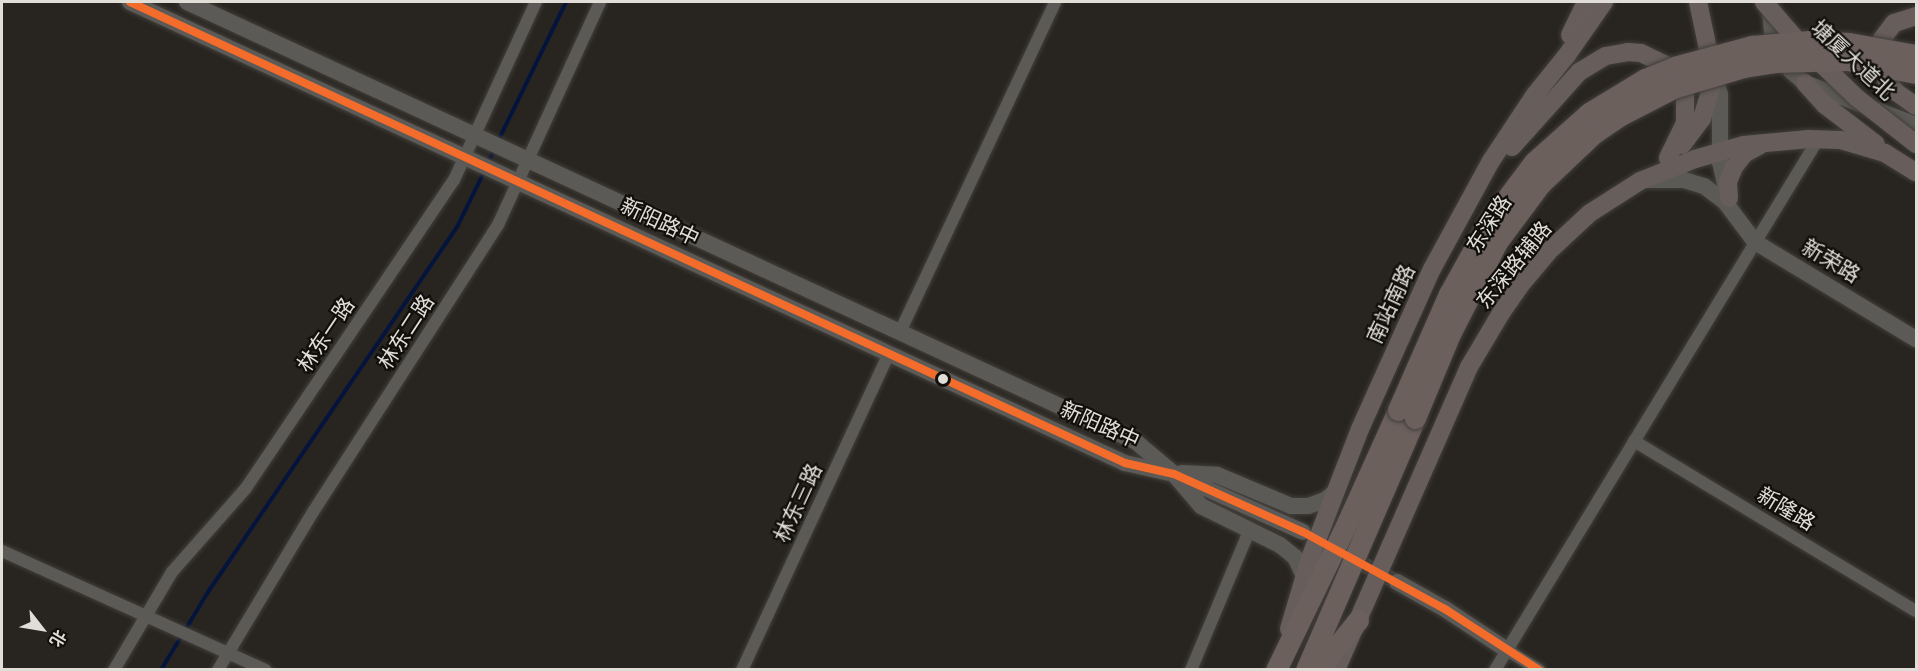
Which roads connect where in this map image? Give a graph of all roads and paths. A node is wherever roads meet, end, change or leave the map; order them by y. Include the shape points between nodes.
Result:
1 (130, 2) edge
2 (187, 2) edge
3 (536, 2) edge
4 (600, 2) edge
5 (1055, 2) edge
6 (1586, 2) edge
7 (1604, 2) edge
8 (1698, 2) edge
9 (1767, 2) edge
10 (1917, 16) edge
11 (1917, 55) edge
12 (1917, 73) edge
13 (1713, 74) junction
14 (1805, 83) junction
15 (1534, 96) junction
16 (1917, 106) edge
17 (1917, 125) edge
18 (482, 138) junction
19 (1816, 141) junction
20 (1767, 143) junction
21 (1917, 144) edge
22 (1720, 151) junction
23 (522, 157) junction
24 (1668, 158) junction
25 (1894, 158) junction
26 (472, 160) junction
27 (1917, 172) edge
28 (512, 178) junction
29 (1640, 181) junction
30 (1730, 204) junction
31 (1456, 221) junction
32 (1755, 242) junction
33 (900, 332) junction
34 (1917, 339) edge
35 (889, 354) junction
36 (1407, 414) junction
37 (1634, 441) junction
38 (1174, 474) junction
39 (1336, 491) junction
40 (1250, 529) junction
41 (1303, 532) dead end
42 (2, 551) edge
43 (1304, 576) junction
44 (1397, 582) tunnel mouth
45 (1917, 611) edge
46 (145, 617) junction
47 (1358, 620) junction
48 (1507, 650) junction
49 (228, 653) junction
50 (1279, 663) edge
51 (114, 669) edge
52 (218, 669) edge
53 (265, 669) edge
54 (741, 669) edge
55 (1191, 669) edge
56 (1306, 669) edge
57 (1318, 669) edge
58 (1336, 669) edge
59 (1495, 669) edge
60 (1539, 669) edge

1 - 26 main road, 新阳路中
2 - 18 main road, 新阳路中
3 - 18 street, 林东一路
4 - 23 street, 林东二路
5 - 33 street
6 - 15 main road
7 - 15 main road, 南站南路
8 - 13 main road
9 - 14 main road via 1773,42 1791,71
9 - 21 main road, 塘厦大道北, bridge via 1802,46
10 - 16 main road via 1894,23 1879,49 1886,79 1896,92
11 - 36 highway, 东深路, bridge via 1849,43 1810,41 1752,46 1674,67 1645,79 1589,113 1534,162 1489,222 1449,294
12 - 36 highway, 东深路, bridge via 1846,60 1754,65 1673,88 1603,127 1540,183 1497,242
13 - 22 main road via 1720,94
13 - 24 main road via 1702,118
14 - 17 main road
14 - 25 main road via 1825,105
15 - 31 main road, 南站南路
18 - 23 main road, 新阳路中
18 - 26 street, 林东一路
19 - 20 main road, 东深路辅路
19 - 25 main road, 东深路辅路 via 1850,142
19 - 32 street
20 - 22 main road, 东深路辅路
20 - 30 main road via 1744,154 1734,166 1728,182
22 - 29 main road, 东深路辅路
22 - 30 main road
23 - 28 street, 林东二路
23 - 33 main road, 新阳路中
24 - 29 main road
24 - 31 main road via 1685,123 1685,97 1676,75 1641,53 1606,56 1579,72 1562,89 1505,155
25 - 27 main road, 东深路辅路
26 - 28 main road, 新阳路中
26 - 46 street, 林东一路 via 454,180 246,488 189,550
28 - 35 main road, 新阳路中
28 - 49 street, 林东二路 via 498,225
29 - 30 main road via 1658,178 1696,183
29 - 47 main road, 东深路辅路 via 1604,202 1569,231 1501,313 1456,393
30 - 32 main road, 新荣路
31 - 39 main road, 南站南路 via 1405,326
32 - 34 main road, 新荣路
32 - 37 street
33 - 38 main road, 新阳路中 via 1135,441
35 - 38 main road, 新阳路中 via 1125,463
35 - 54 street, 林东三路
36 - 50 highway, 东深路 via 1347,523
36 - 56 highway, 东深路
37 - 45 street, 新隆路
37 - 48 street
38 - 39 main road via 1217,475 1291,506 1308,506
38 - 40 main road via 1202,506
38 - 41 main road, 新阳路中
39 - 43 main road, 南站南路
40 - 43 main road via 1295,557
40 - 55 street
42 - 46 street
43 - 50 main road, 南站南路
44 - 48 main road
46 - 49 street
46 - 51 street, 林东一路
47 - 57 highway
47 - 58 main road, 东深路辅路
48 - 59 street
48 - 60 street
49 - 52 street, 林东二路
49 - 53 street

